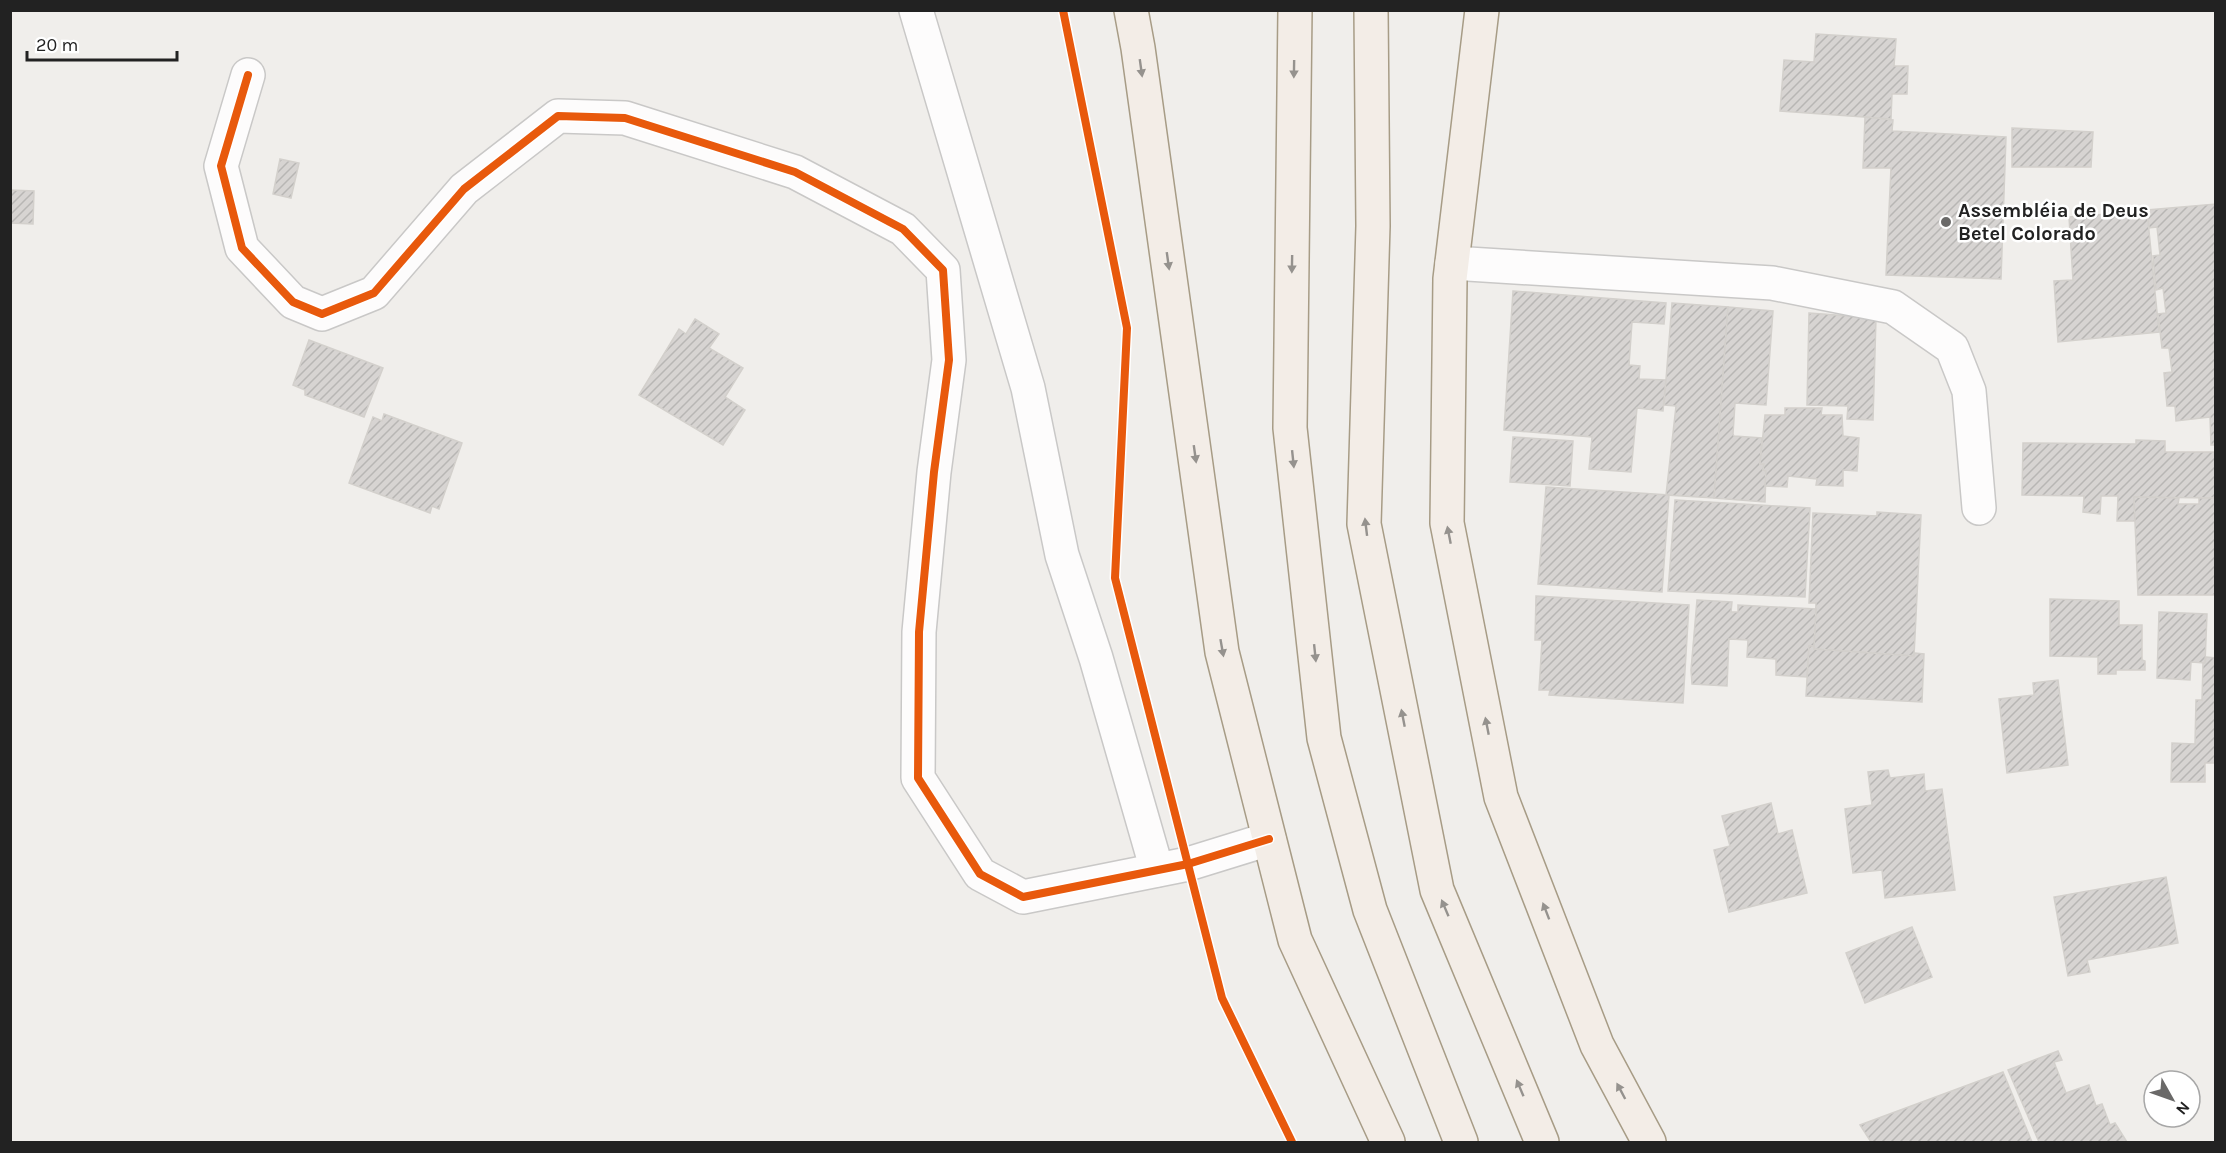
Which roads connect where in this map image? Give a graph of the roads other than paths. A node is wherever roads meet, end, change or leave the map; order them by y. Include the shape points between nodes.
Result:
1 (916, 10) edge
2 (1131, 10) edge
3 (1295, 10) edge
4 (1371, 10) edge
5 (1482, 10) edge
6 (248, 75) dead end
7 (1452, 263) junction
8 (1979, 508) dead end
9 (1269, 839) junction
10 (1157, 870) junction
11 (1388, 1143) edge
12 (1461, 1143) edge
13 (1542, 1143) edge
14 (1648, 1143) edge

1 - 10 street via 1028,388 1062,555
2 -> 9 main road via 1222,652
3 -> 12 main road via 1290,428 1324,738 1370,910
13 -> 4 main road via 1437,890 1364,524 1373,226
5 - 7 main road
6 - 10 street via 220,166 242,248 293,302 322,314 374,293 464,189 558,116 626,118 784,168 903,229 943,270 949,360 919,632 918,778 980,874 1023,897
7 - 8 street via 1772,284 1893,307 1952,348 1969,392
14 -> 7 main road via 1597,1045 1502,797 1447,523
9 - 10 street
9 - 11 main road via 1294,940

